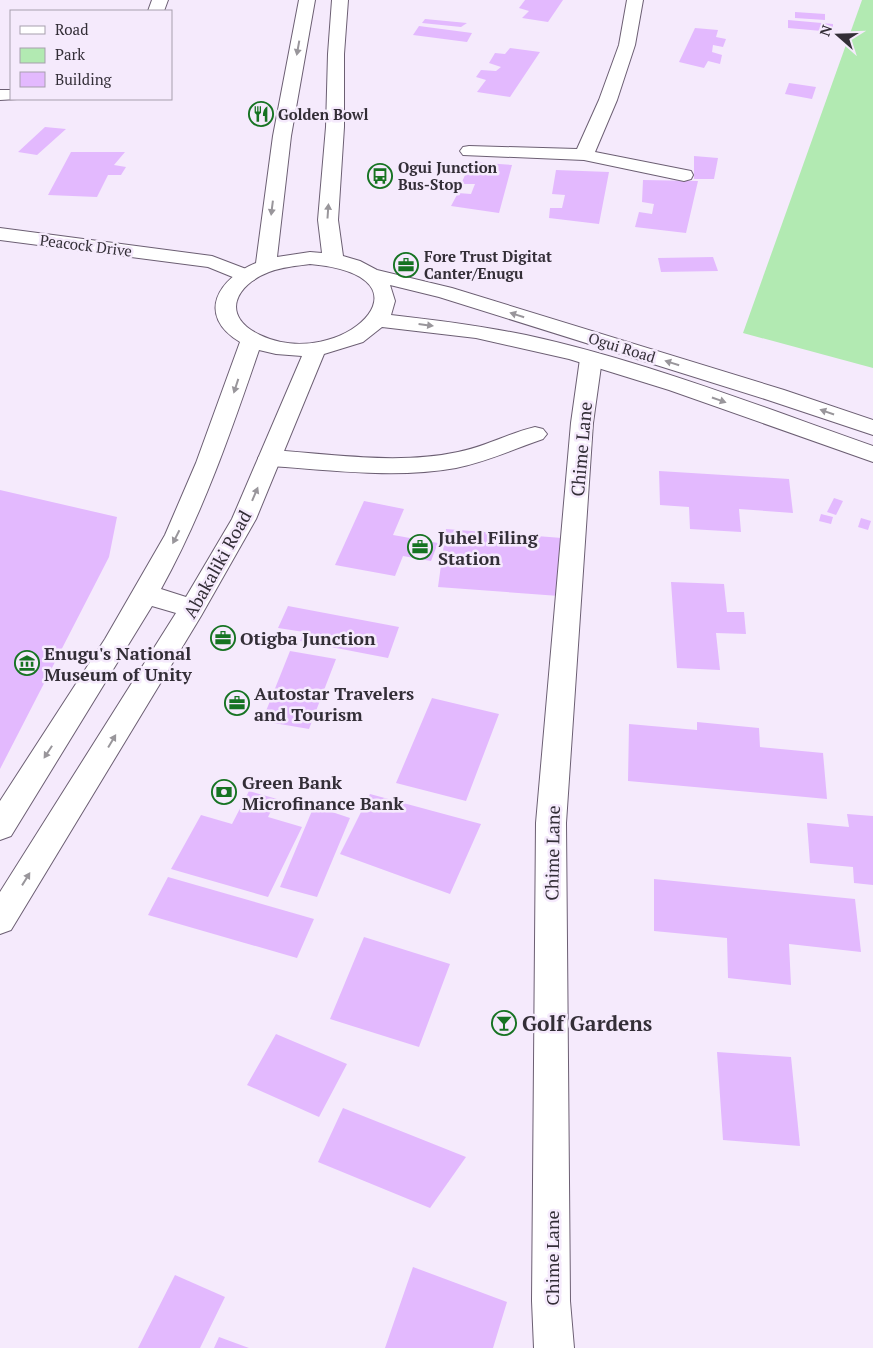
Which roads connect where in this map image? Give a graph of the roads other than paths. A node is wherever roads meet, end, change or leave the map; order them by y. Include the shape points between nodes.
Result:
1 (307, 0) edge
2 (340, 0) edge
3 (635, 0) edge
4 (469, 151) dead end
5 (584, 155) junction
6 (684, 176) dead end
7 (0, 234) edge
8 (333, 260) junction
9 (266, 266) junction
10 (369, 274) junction
11 (246, 276) junction
12 (378, 320) junction
13 (251, 340) junction
14 (315, 349) junction
15 (591, 359) junction
16 (873, 428) edge
17 (535, 434) dead end
18 (873, 454) edge
19 (270, 458) junction
20 (146, 594) junction
21 (192, 609) junction
22 (2, 821) edge
23 (0, 920) edge
24 (554, 1348) edge

1 -> 9 main road via 282,136
8 -> 2 main road via 328,220
3 - 5 main road via 628,45
4 - 5 main road
5 - 6 main road
7 - 11 main road, Peacock Drive via 212,262
8 - 9 main road via 287,260
8 - 10 main road
9 - 11 main road
10 - 12 main road via 378,282 385,300
16 -> 10 main road, Ogui Road via 464,298
11 - 13 main road via 231,289 225,311 229,322
12 - 14 main road via 353,339
12 -> 15 main road, Ogui Road via 476,332
13 - 14 main road via 292,350
13 -> 20 main road via 204,474
14 - 19 main road, Abakaliki Road
15 -> 18 main road, Ogui Road
15 - 24 main road, Chime Lane via 582,423 551,823 551,1301
17 - 19 main road via 459,460 426,465
21 -> 19 main road, Abakaliki Road via 244,519
20 - 21 main road
20 -> 22 main road
23 -> 21 main road, Abakaliki Road

